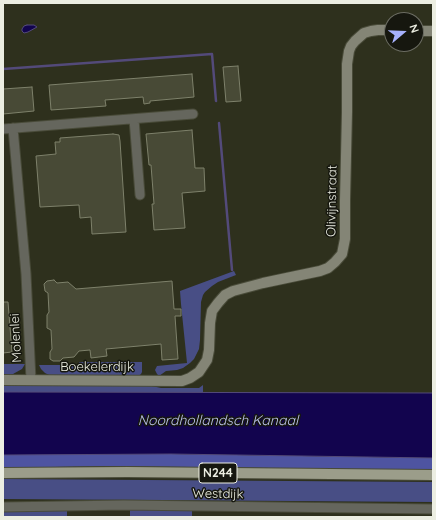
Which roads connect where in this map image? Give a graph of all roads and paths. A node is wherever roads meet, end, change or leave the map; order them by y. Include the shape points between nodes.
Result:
1 (384, 30) edge
2 (193, 114) dead end
3 (134, 119) junction
4 (13, 128) junction
5 (3, 129) edge
6 (140, 195) dead end
7 (190, 378) joint
8 (3, 380) edge
9 (31, 380) junction
10 (3, 473) edge
11 (433, 475) edge
12 (3, 507) edge
13 (433, 509) edge

1 - 7 street, Olivijnstraat via 364,33 349,51 345,239 342,254 332,265 320,271 262,282 225,295 212,310 207,360 199,372
2 - 3 street
3 - 4 street
3 - 6 street
4 - 5 street
4 - 9 street, Molenlei via 26,274
7 - 9 street, Boekelerdijk
8 - 9 street, Boekelerdijk
10 - 11 main road, Westdijk / N244
12 - 13 street, Westdijk via 124,505

